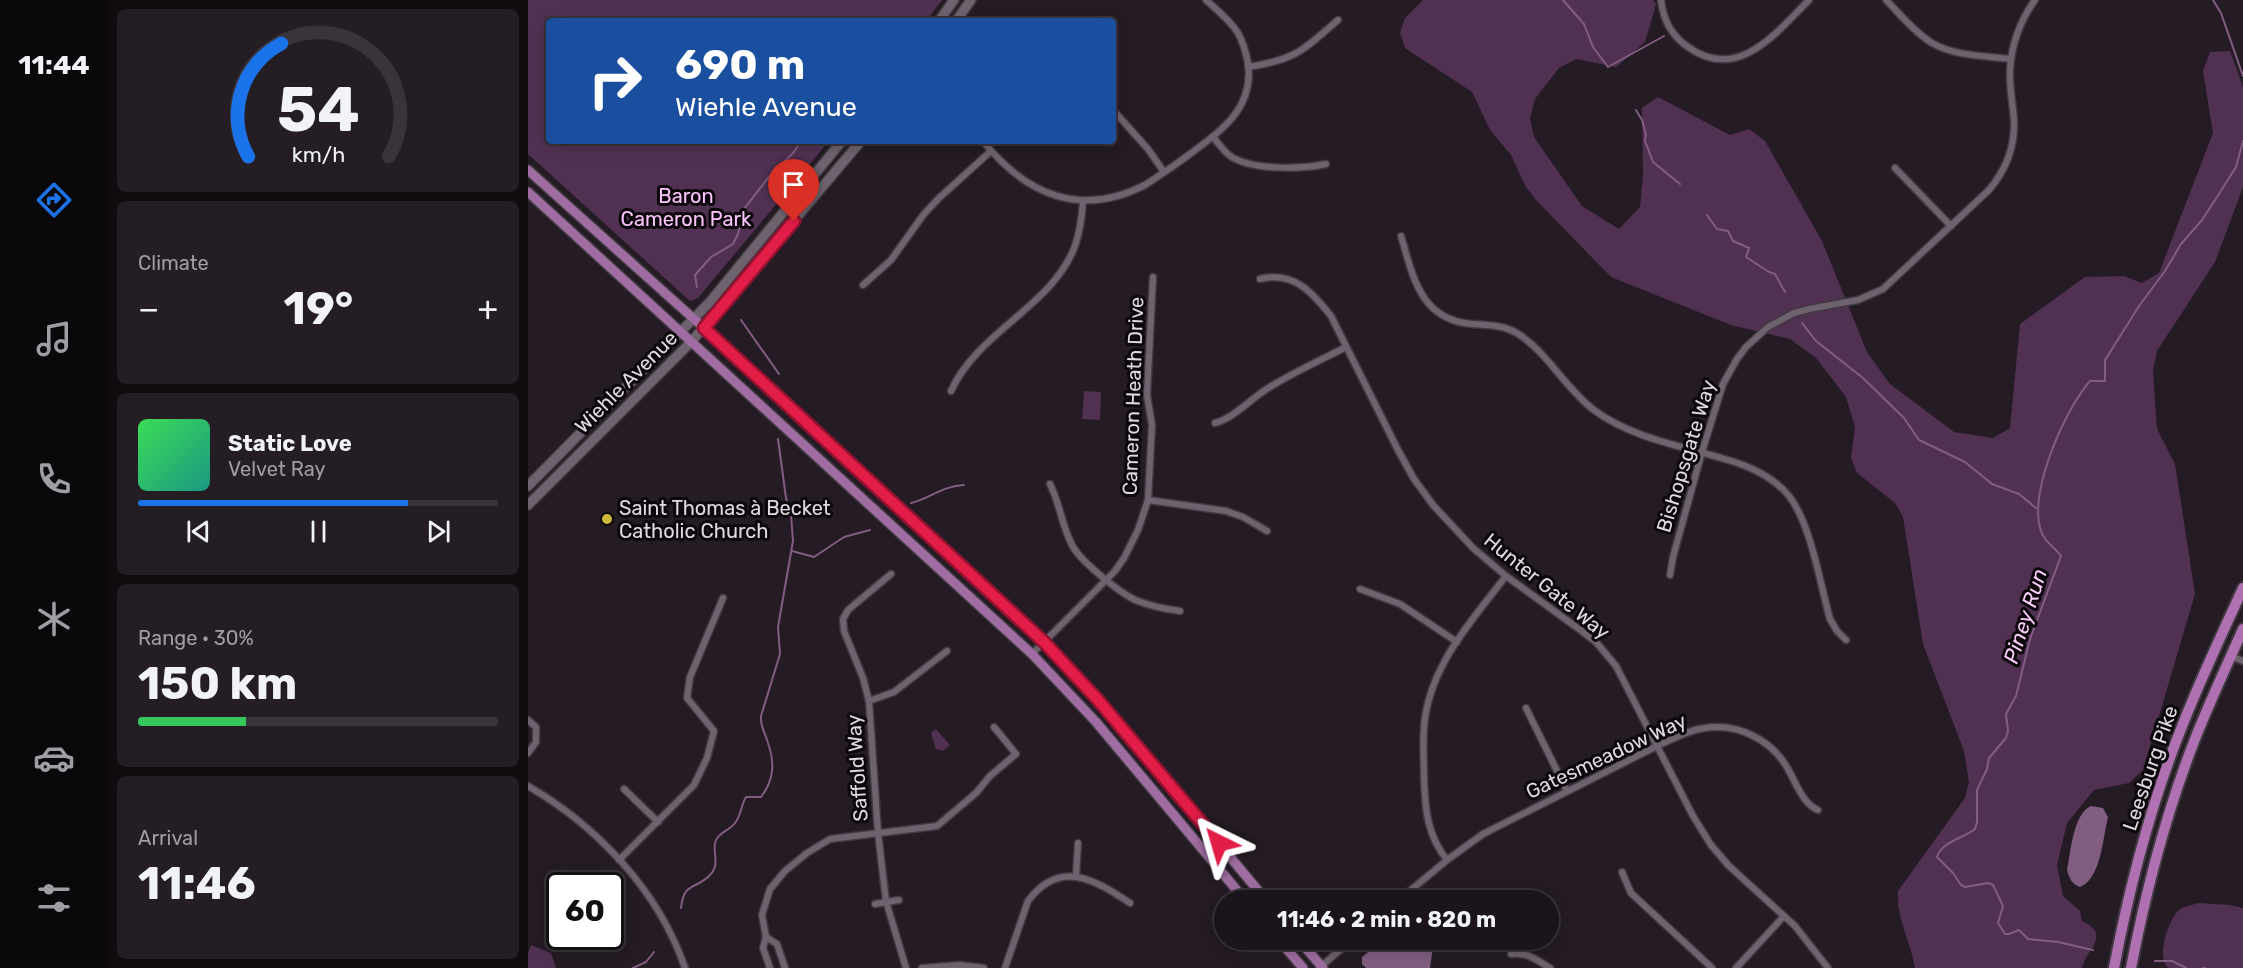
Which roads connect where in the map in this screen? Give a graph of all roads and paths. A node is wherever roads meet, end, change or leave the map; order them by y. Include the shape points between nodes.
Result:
1 (954, 0) edge
2 (970, 0) edge
3 (1206, 0) edge
4 (1661, 0) edge
5 (1809, 0) edge
6 (1886, 0) edge
7 (2035, 0) edge
8 (941, 18) edge
9 (958, 18) edge
10 (1338, 20) dead end
11 (2011, 59) junction
12 (1248, 67) junction
13 (1116, 113) edge
14 (1213, 137) junction
15 (839, 144) edge
16 (858, 144) edge
17 (985, 144) edge
18 (991, 151) junction
19 (1326, 164) dead end
20 (1895, 168) dead end
21 (528, 170) edge
22 (1164, 172) junction
23 (528, 192) edge
24 (1083, 201) junction
25 (1951, 226) junction
26 (1401, 236) dead end
27 (1153, 277) dead end
28 (1260, 279) dead end
29 (863, 285) dead end
30 (693, 319) junction
31 (704, 328) junction
32 (682, 331) junction
33 (692, 341) junction
34 (1346, 347) junction
35 (951, 391) dead end
36 (1215, 423) dead end
37 (1702, 452) junction
38 (1050, 484) dead end
39 (528, 486) edge
40 (1148, 500) junction
41 (528, 505) edge
42 (1268, 531) dead end
43 (891, 574) dead end
44 (1670, 575) dead end
45 (1506, 576) junction
46 (1108, 580) junction
47 (2243, 588) edge
48 (1360, 589) dead end
49 (723, 597) dead end
50 (1180, 611) dead end
51 (2243, 629) edge
52 (1846, 640) dead end
53 (1044, 642) junction
54 (1456, 642) junction
55 (946, 651) dead end
56 (1032, 654) junction
57 (2231, 656) junction
58 (2243, 661) edge
59 (869, 701) junction
60 (1526, 708) dead end
61 (528, 720) edge
62 (994, 727) dead end
63 (1657, 746) junction
64 (528, 753) edge
65 (528, 786) edge
66 (624, 789) dead end
67 (1567, 791) junction
68 (1818, 810) dead end
69 (658, 822) junction
70 (878, 832) junction
71 (1078, 843) dead end
72 (619, 860) junction
73 (1447, 860) junction
74 (1622, 872) dead end
75 (1076, 876) junction
76 (1237, 890) edge
77 (1258, 890) edge
78 (1411, 890) edge
79 (899, 900) dead end
80 (886, 901) junction
81 (1130, 903) dead end
82 (875, 904) dead end
83 (1784, 916) junction
84 (766, 937) junction
85 (1287, 950) edge
86 (1307, 950) edge
87 (1340, 950) edge
88 (1511, 954) dead end
89 (1321, 967) edge
90 (685, 968) edge
91 (770, 968) edge
92 (785, 968) edge
93 (906, 968) edge
94 (922, 968) edge
95 (984, 968) edge
96 (1005, 968) edge
97 (1303, 968) edge
98 (1550, 968) edge
99 (1712, 968) edge
100 (1736, 968) edge
101 (1828, 968) edge
102 (2114, 968) edge
103 (2131, 968) edge

1 - 8 main road
2 - 9 main road
3 - 12 street via 1239,35
4 - 5 street via 1667,24 1681,42 1701,54 1721,59 1741,57 1760,47
6 - 11 street via 1921,35 1939,46
7 - 11 street, Bishopsgate Way via 2020,26
10 - 12 street via 1292,57
11 - 25 street, Bishopsgate Way via 2014,134 2007,161 1989,190
12 - 14 street via 1240,109
13 - 22 street
14 - 19 street via 1229,155 1246,163 1305,167
14 - 22 street
15 - 30 main road, Wiehle Avenue
16 - 31 main road, Wiehle Avenue
17 - 18 street
18 - 24 street via 1032,186 1058,197
18 - 29 street via 939,198 891,260
20 - 25 street
21 - 30 main road
22 - 24 street via 1119,196
23 - 32 main road
24 - 35 street via 1079,234 1061,272 975,354
25 - 37 street, Bishopsgate Way via 1883,289 1858,300 1794,313 1757,336 1729,372
26 - 37 street via 1418,290 1440,313 1459,322 1515,332 1581,400 1608,420 1631,431
27 - 40 street, Cameron Heath Drive via 1147,395 1152,424
28 - 34 street, Hunter Gate Way via 1289,278 1305,287 1331,316
30 - 31 main road
30 - 32 main road, Wiehle Avenue
31 - 33 main road, Wiehle Avenue
31 - 53 main road
32 - 33 main road
32 - 39 main road, Wiehle Avenue
33 - 41 main road, Wiehle Avenue
33 - 56 main road
34 - 36 street via 1270,387
34 - 45 street, Hunter Gate Way via 1414,479 1454,529
37 - 44 street, Bishopsgate Way
37 - 52 street via 1761,473 1790,497 1802,519 1830,619
38 - 46 street via 1074,548
40 - 42 street via 1226,511
40 - 46 street, Cameron Heath Drive via 1124,558
43 - 59 street, Saffold Way via 848,610 843,619
45 - 54 street
45 - 63 street, Hunter Gate Way via 1596,642 1616,666
46 - 50 street via 1133,599
46 - 53 street, Cameron Heath Drive
47 - 102 highway, Leesburg Pike via 2200,680 2163,779 2130,889
48 - 54 street via 1400,604
49 - 69 street via 690,677 687,698 714,731 707,758 694,785
51 - 57 highway, Leesburg Pike
53 - 56 street, Cameron Heath Drive
53 - 77 main road via 1098,700
54 - 73 street via 1433,687 1423,739 1426,818
55 - 59 street, Saffold Way via 894,692
56 - 76 main road via 1096,722
57 - 58 street
57 - 103 highway, Leesburg Pike via 2195,739 2171,808 2146,893
59 - 70 street, Saffold Way
60 - 67 street
61 - 64 street via 536,727 536,742
62 - 70 street, Saffold Way via 1016,754 976,793 937,826
63 - 67 street, Gatesmeadow Way
63 - 68 street, Gatesmeadow Way via 1705,728 1726,727 1748,733 1775,752 1808,803
63 - 83 street, Hunter Gate Way via 1712,845 1729,866
65 - 72 street via 573,816
66 - 69 street
67 - 73 street, Gatesmeadow Way via 1483,834
69 - 72 street
70 - 80 street, Saffold Way
70 - 84 street, Saffold Way via 830,839 785,871 770,889 764,906
71 - 75 street
72 - 90 street via 645,891 671,933
73 - 78 street, Gatesmeadow Way
74 - 99 street via 1631,893
75 - 81 street via 1093,880
75 - 96 street via 1057,878 1034,893 1024,909
79 - 80 street
80 - 82 street
80 - 93 street, Saffold Way
83 - 100 street
83 - 101 street, Hunter Gate Way
84 - 91 street, Saffold Way via 763,948
84 - 92 street via 777,944
85 - 97 main road
86 - 89 main road
87 - 89 street
88 - 98 street via 1531,956
94 - 95 street

